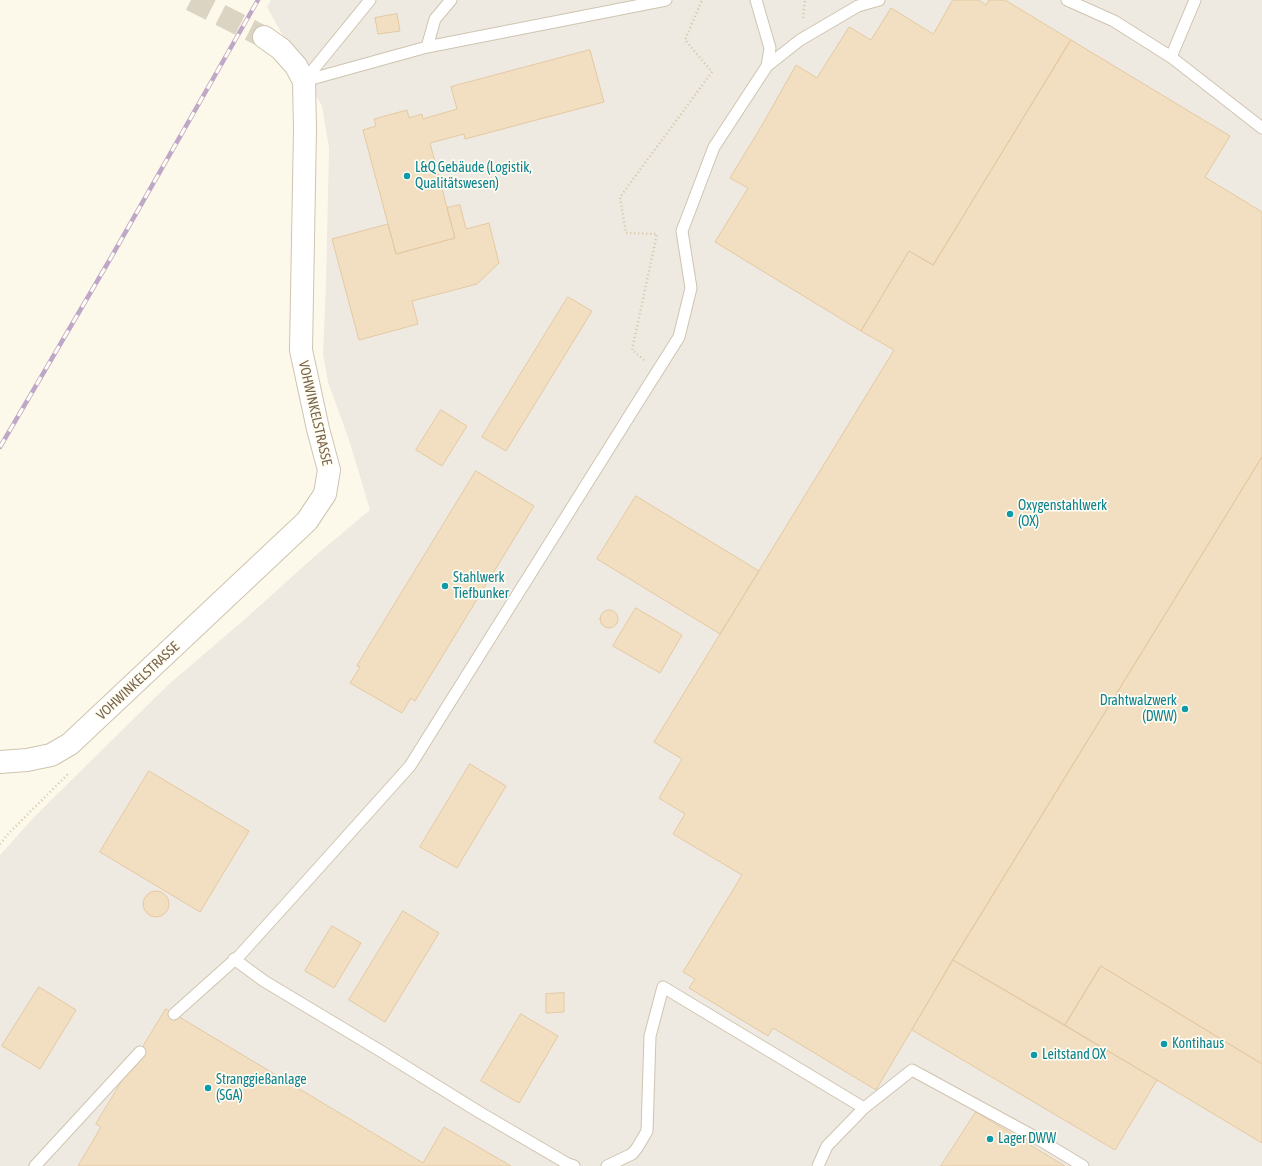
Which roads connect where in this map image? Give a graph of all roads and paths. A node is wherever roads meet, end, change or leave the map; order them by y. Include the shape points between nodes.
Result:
1 (370, 0) edge
2 (451, 0) edge
3 (666, 0) edge
4 (702, 0) edge
5 (756, 0) edge
6 (805, 0) edge
7 (879, 0) edge
8 (1067, 0) edge
9 (1195, 0) edge
10 (802, 24) dead end
11 (264, 37) tunnel mouth
12 (427, 47) junction
13 (1171, 57) junction
14 (767, 66) junction
15 (304, 81) junction
16 (1262, 128) edge
17 (657, 371) junction
18 (0, 762) edge
19 (234, 959) junction
20 (174, 1014) dead end
21 (140, 1052) dead end
22 (864, 1108) junction
23 (610, 1165) edge
24 (35, 1166) edge
25 (574, 1166) edge
26 (818, 1166) edge
27 (1083, 1166) edge

1 - 15 lane
2 - 12 lane via 435,20
3 - 12 lane
4 - 17 path via 685,40 712,72 620,198 626,233 657,234 632,350
5 - 14 lane via 770,48
6 - 10 path
7 - 14 lane via 858,6 813,32
8 - 13 lane via 1114,21
9 - 13 lane
11 - 15 street, VOHWINKELSTRASSE via 281,49 296,66
12 - 15 lane
13 - 16 lane
14 - 17 lane via 714,147 682,231 691,288 679,337
15 - 18 street, VOHWINKELSTRASSE via 301,350 329,470 325,494 307,521 70,744 51,755
17 - 19 lane via 410,766
19 - 20 lane
19 - 25 lane via 264,981 479,1112
21 - 24 lane
22 - 23 lane via 663,986 650,1036 647,1131 632,1154
22 - 26 lane via 827,1146
22 - 27 lane via 912,1070

